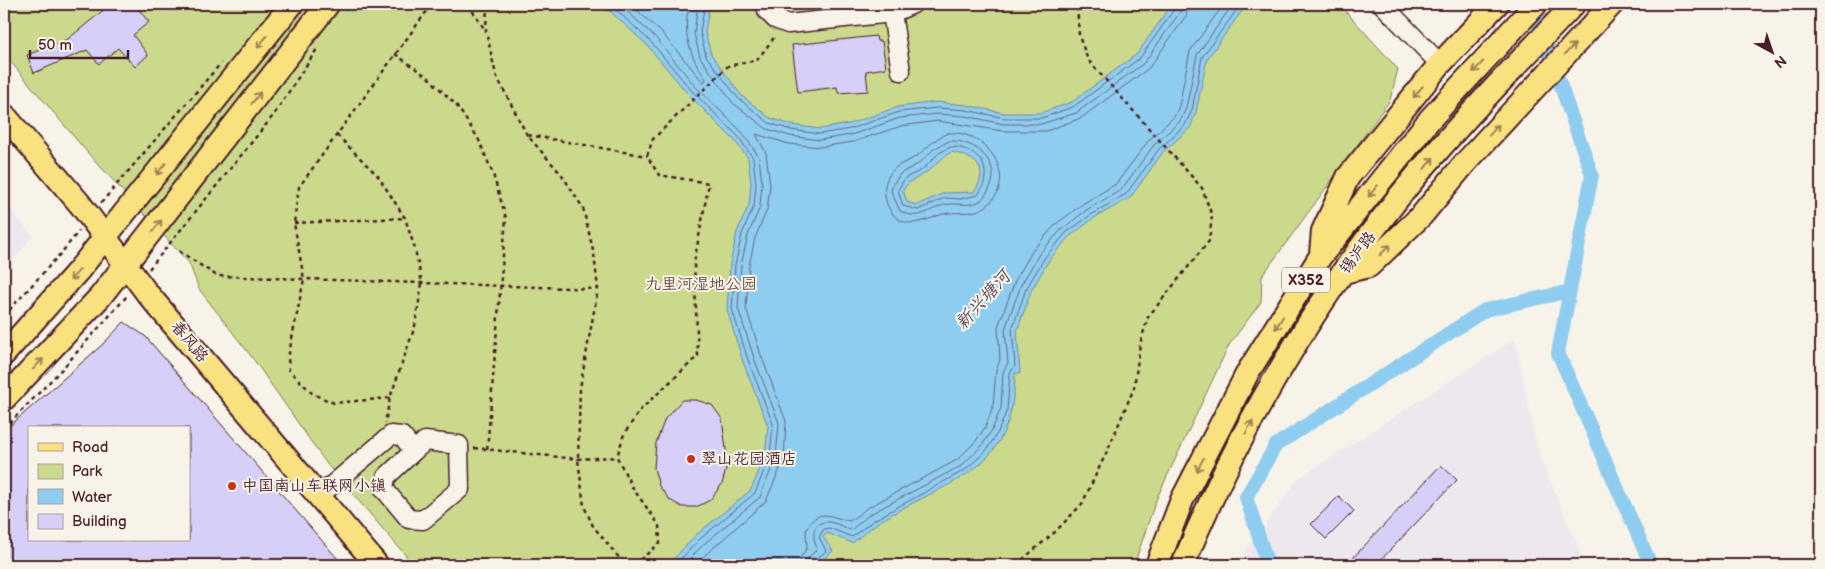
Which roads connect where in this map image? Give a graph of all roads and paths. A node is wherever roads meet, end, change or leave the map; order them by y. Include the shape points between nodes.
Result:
1 (292, 4) edge
2 (349, 4) edge
3 (432, 4) edge
4 (468, 4) edge
5 (487, 4) edge
6 (767, 4) edge
7 (913, 4) edge
8 (1077, 4) edge
9 (1382, 4) edge
10 (1497, 4) edge
11 (1536, 4) edge
12 (1574, 4) edge
13 (1610, 6) edge
14 (336, 7) edge
15 (892, 13) junction
16 (788, 24) junction
17 (486, 31) junction
18 (318, 47) dead end
19 (395, 54) junction
20 (223, 60) dead end
21 (1440, 64) junction
22 (902, 71) dead end
23 (4, 115) edge
24 (337, 135) junction
25 (527, 135) junction
26 (647, 156) junction
27 (90, 217) junction
28 (405, 218) junction
29 (294, 224) junction
30 (106, 238) junction
31 (179, 251) dead end
32 (1320, 257) junction
33 (1343, 272) junction
34 (132, 273) junction
35 (304, 279) junction
36 (422, 283) junction
37 (500, 286) junction
38 (598, 289) junction
39 (4, 316) edge
40 (4, 354) edge
41 (390, 398) junction
42 (4, 399) edge
43 (4, 429) edge
44 (391, 435) junction
45 (459, 444) junction
46 (414, 451) junction
47 (487, 451) junction
48 (617, 457) junction
49 (578, 459) junction
50 (319, 496) junction
51 (377, 565) edge
52 (625, 565) edge
53 (634, 565) edge
54 (1016, 565) edge
55 (1158, 565) edge
56 (1183, 565) edge

1 -> 30 main road
2 - 14 path
3 - 19 path
4 - 17 path
5 - 17 path
6 - 16 street via 767,10 775,19
7 - 15 street
8 - 54 path via 1079,36 1088,60 1187,169 1202,188 1212,216 1209,241 1148,317 1140,344 1134,388 1110,448 1082,504
9 - 21 street
10 - 21 main road
11 -> 32 main road, 锡沪路 / X352 via 1430,119
33 -> 12 main road, 锡沪路 / X352 via 1447,140
33 -> 13 main road via 1369,266 1422,215 1536,84
34 -> 14 main road
15 - 16 street
15 - 22 street
16 - 26 path via 773,37 757,60 728,66 653,139
17 - 25 path via 496,75
18 - 34 path via 273,116
19 - 24 path
19 - 37 path via 429,78 457,106 478,138 506,218
20 - 27 path via 116,182
21 -> 32 main road via 1348,177 1323,231
23 - 27 main road, 春风路
24 - 28 path via 378,176
24 - 29 path via 299,188
25 - 26 path
25 - 38 path via 562,176 583,208
26 - 48 path via 659,175 709,183 694,263 698,356 641,409 624,434
27 - 30 main road, 春风路
27 - 39 path
28 - 29 path
28 - 36 path via 416,248
29 - 35 path
30 - 34 main road, 春风路
30 -> 40 main road
31 - 35 path via 217,276
32 -> 55 main road, 锡沪路 / X352 via 1248,372 1182,500
56 -> 33 main road, 锡沪路 / X352 via 1205,510 1266,393
42 -> 34 main road via 100,297
34 - 43 path via 114,313
34 - 50 main road, 春风路
35 - 36 path
35 - 41 path via 288,358 289,370 313,394 334,403
36 - 37 path
36 - 41 path via 415,326
37 - 38 path
37 - 47 path
38 - 49 path via 580,388
41 - 44 path via 384,424
44 - 46 street via 402,436
44 - 50 street
45 - 46 street via 425,442
45 - 46 street via 460,489 423,520 409,519 384,489 386,477
45 - 47 path
47 - 49 path
48 - 49 path
48 - 53 path via 659,525 660,543
49 - 52 path via 584,506 593,526
50 - 51 main road, 春风路

